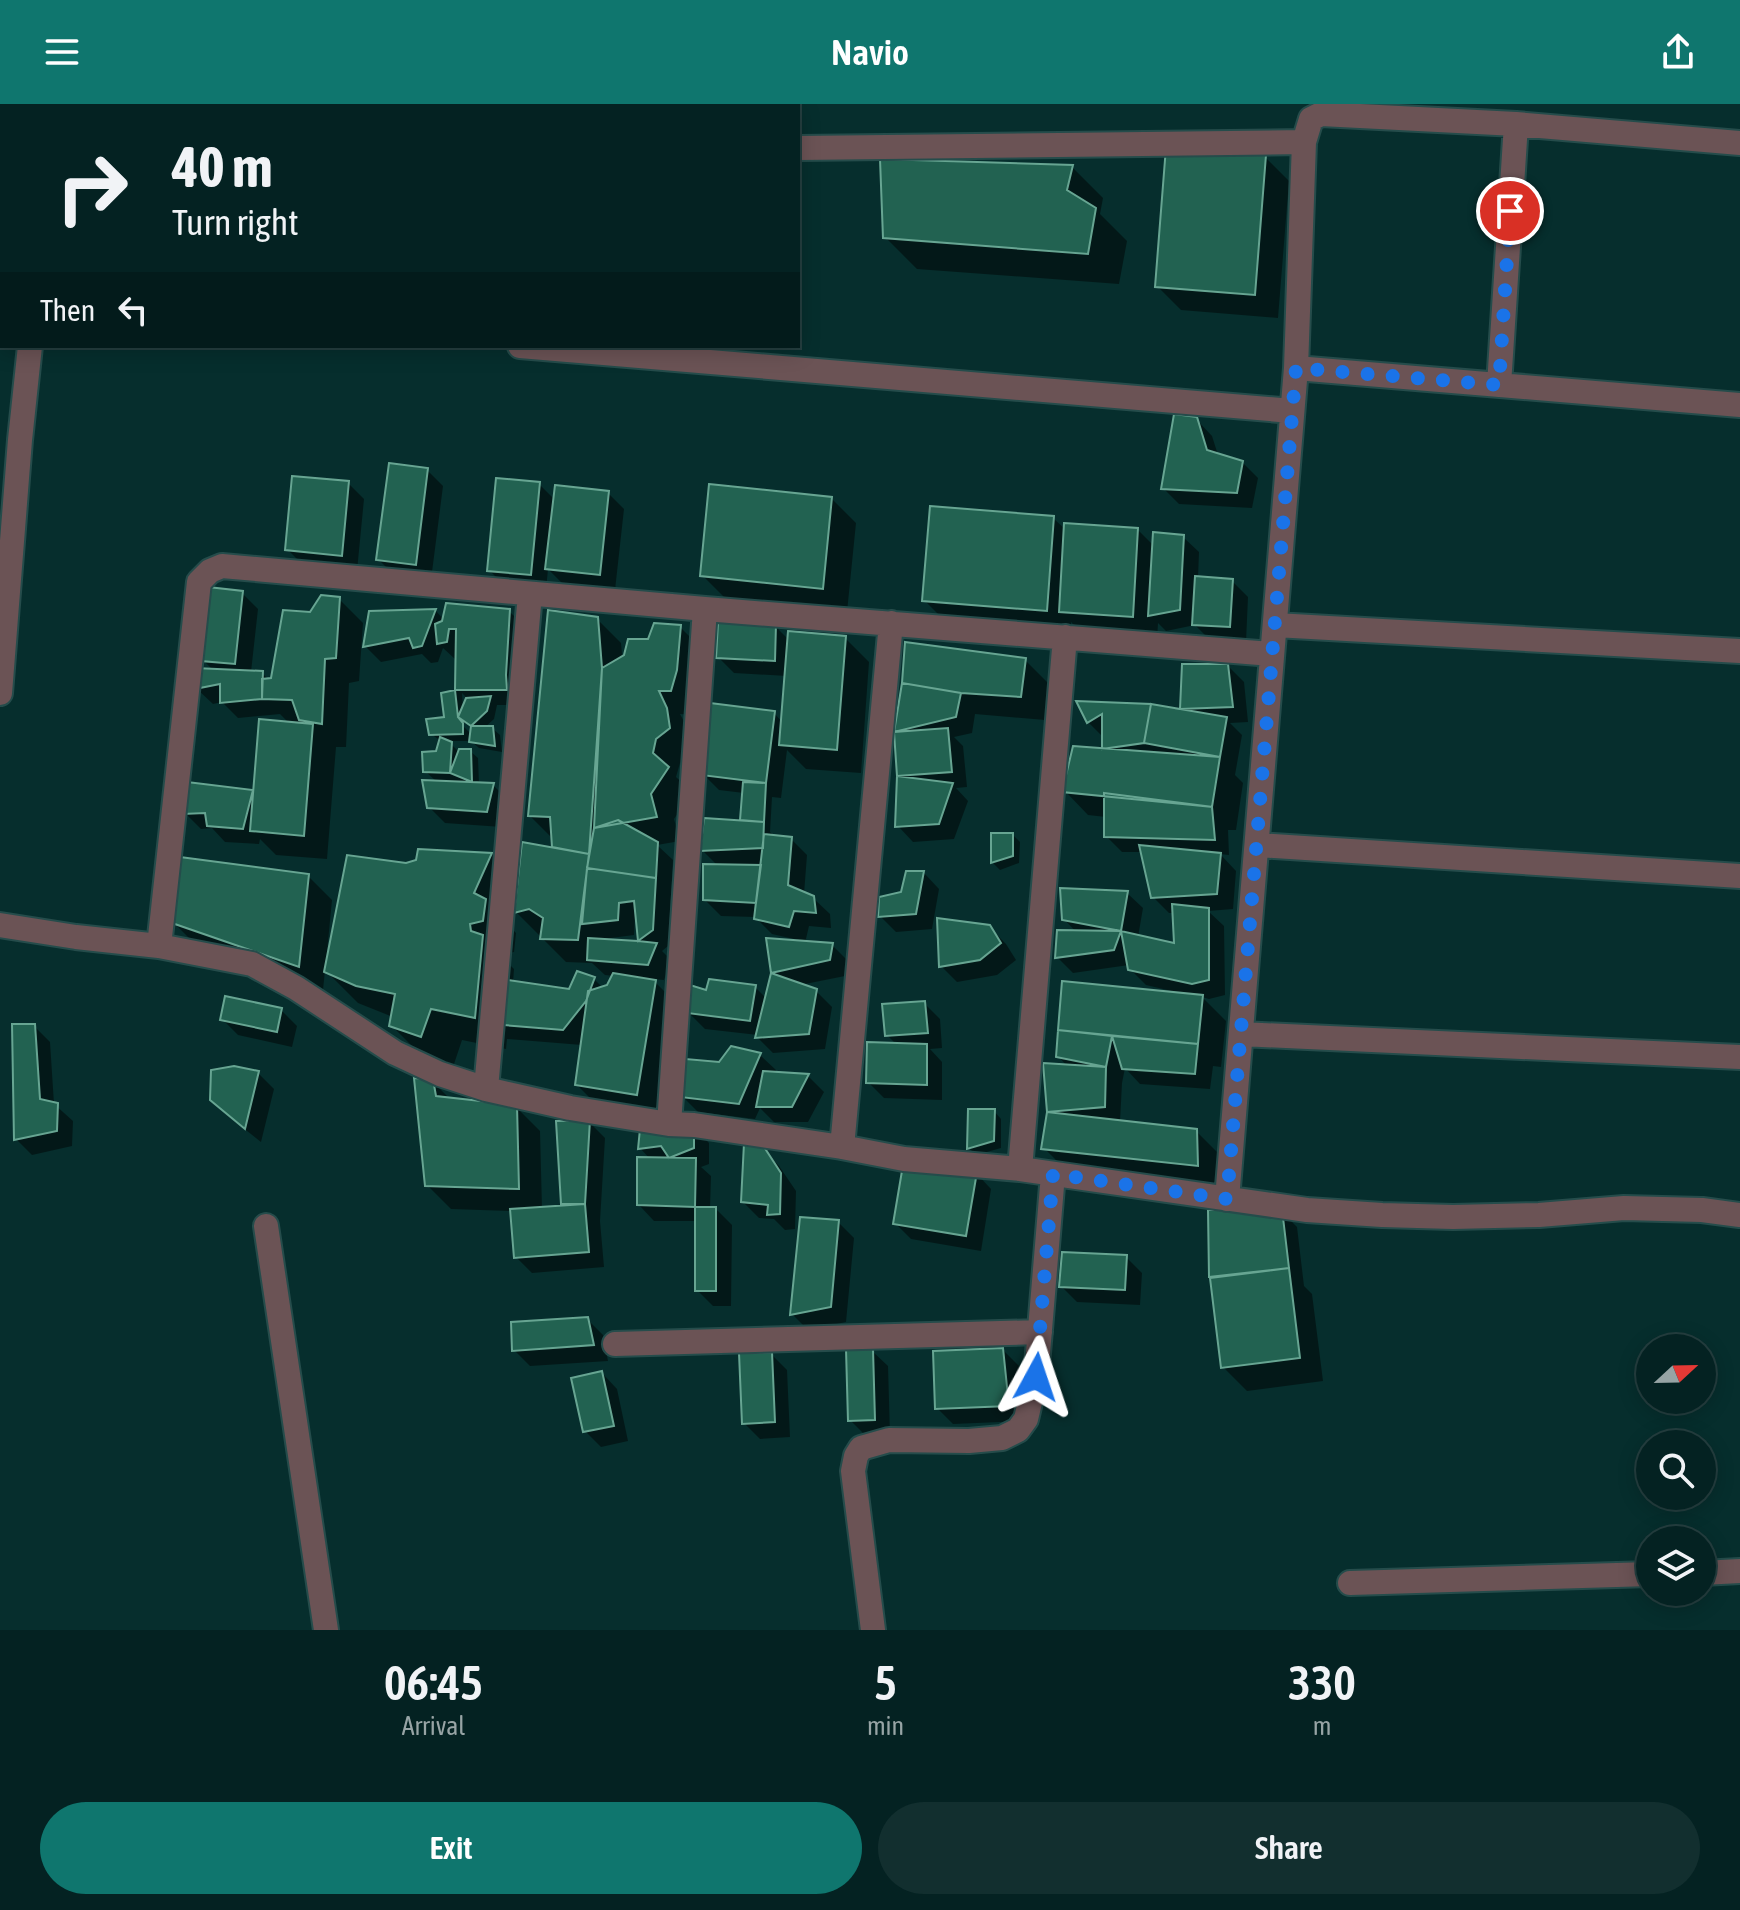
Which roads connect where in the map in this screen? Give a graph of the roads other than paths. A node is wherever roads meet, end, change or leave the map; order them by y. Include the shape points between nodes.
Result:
1 (1516, 124) junction
2 (1304, 142) junction
3 (1740, 143) edge
4 (800, 148) edge
5 (30, 348) edge
6 (544, 348) edge
7 (1296, 368) junction
8 (1499, 385) junction
9 (1740, 405) edge
10 (1292, 411) junction
11 (10, 439) edge
12 (530, 594) junction
13 (705, 609) junction
14 (891, 623) junction
15 (1275, 625) junction
16 (1065, 637) junction
17 (1740, 651) edge
18 (1272, 654) junction
19 (0, 693) edge
20 (1257, 845) junction
21 (1740, 876) edge
22 (0, 925) edge
23 (159, 946) junction
24 (1241, 1034) junction
25 (1740, 1057) edge
26 (486, 1089) junction
27 (669, 1124) junction
28 (842, 1147) junction
29 (1020, 1169) junction
30 (1053, 1174) junction
31 (1227, 1199) junction
32 (1740, 1215) edge
33 (266, 1226) dead end
34 (1040, 1332) junction
35 (615, 1344) dead end
36 (1740, 1571) edge
37 (1716, 1572) edge
38 (1636, 1574) edge
39 (1350, 1583) dead end
40 (326, 1630) edge
41 (873, 1630) edge

1 - 2 street via 1321,114 1311,119
1 - 3 street
1 - 8 street
2 - 4 street
2 - 7 street
5 - 11 street
6 - 10 street
7 - 8 street
7 - 10 street
8 - 9 street
10 - 15 street
11 - 19 street
12 - 13 street
12 - 23 street via 222,566 210,571 199,582
12 - 26 street
13 - 14 street
13 - 27 street
14 - 16 street
14 - 28 street
15 - 17 street
15 - 18 street
16 - 18 street
16 - 29 street
18 - 20 street
20 - 21 street
20 - 24 street
22 - 23 street
23 - 26 street via 252,964 395,1053
24 - 25 street
24 - 31 street
26 - 27 street
27 - 28 street
28 - 29 street via 904,1159
29 - 30 street
30 - 31 street
30 - 34 street
31 - 32 street via 1382,1215 1539,1215 1624,1208
33 - 40 street
34 - 35 street
34 - 41 street via 1036,1377 1026,1419 1018,1430 1002,1438 969,1441 889,1440 861,1448 856,1456 853,1471
36 - 37 street
38 - 39 street

